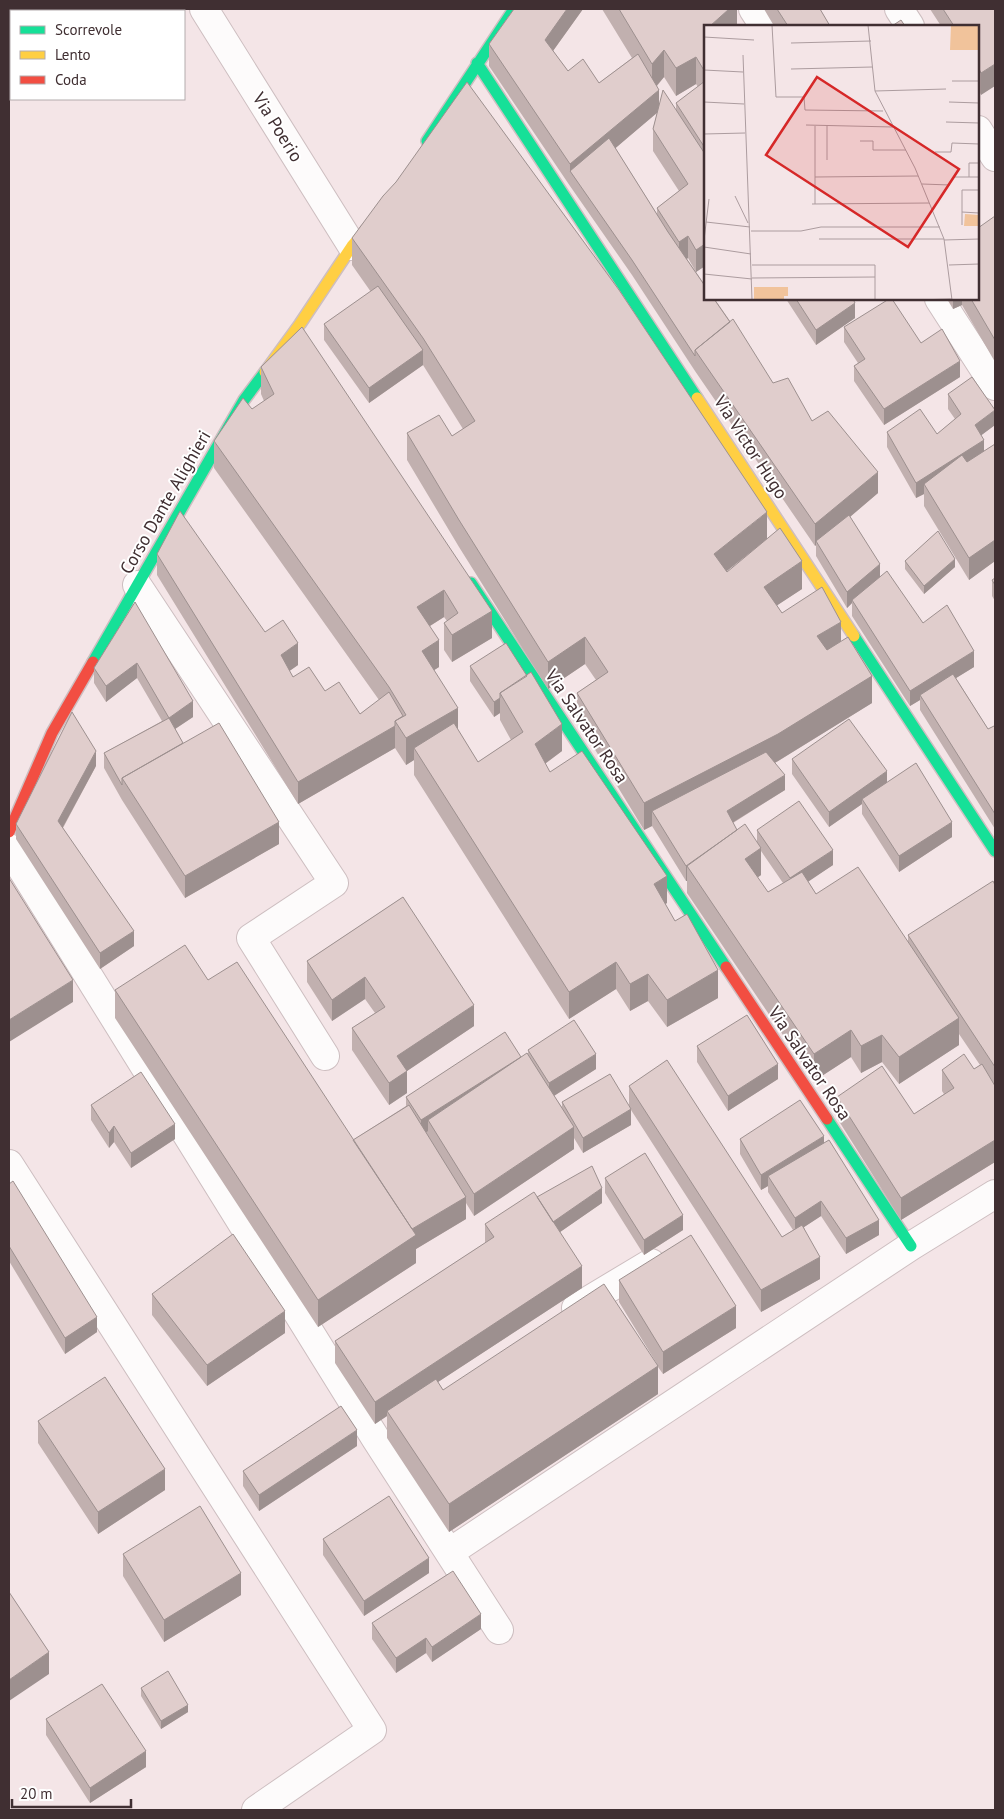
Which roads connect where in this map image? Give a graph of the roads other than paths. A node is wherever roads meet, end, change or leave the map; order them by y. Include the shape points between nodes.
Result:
1 (204, 9) edge
2 (514, 9) edge
3 (753, 9) edge
4 (899, 9) edge
5 (763, 25) edge
6 (909, 25) edge
7 (477, 63) junction
8 (979, 132) edge
9 (423, 147) edge
10 (995, 157) edge
11 (386, 206) edge
12 (352, 246) junction
13 (940, 300) edge
14 (995, 386) edge
15 (465, 573) edge
16 (137, 585) junction
17 (9, 832) edge
18 (9, 848) edge
19 (995, 851) edge
20 (325, 1056) dead end
21 (9, 1164) edge
22 (995, 1194) edge
23 (911, 1246) junction
24 (670, 1252) edge
25 (556, 1320) edge
26 (450, 1552) junction
27 (499, 1630) dead end
28 (256, 1810) edge

1 - 12 street, Via Poerio
2 - 7 street
3 - 5 street
4 - 6 street
7 - 9 street
7 - 19 street, Via Victor Hugo
8 - 10 street
11 - 12 street, Corso Dante Alighieri
12 - 16 street, Corso Dante Alighieri via 302,328 244,400
13 - 14 street
15 - 23 street, Via Salvator Rosa
16 - 17 street, Corso Dante Alighieri via 52,733
16 - 20 street via 334,883 251,938
18 - 26 street via 384,1433
21 - 28 street via 372,1730
22 - 23 street
23 - 26 street
24 - 25 street
26 - 27 street

